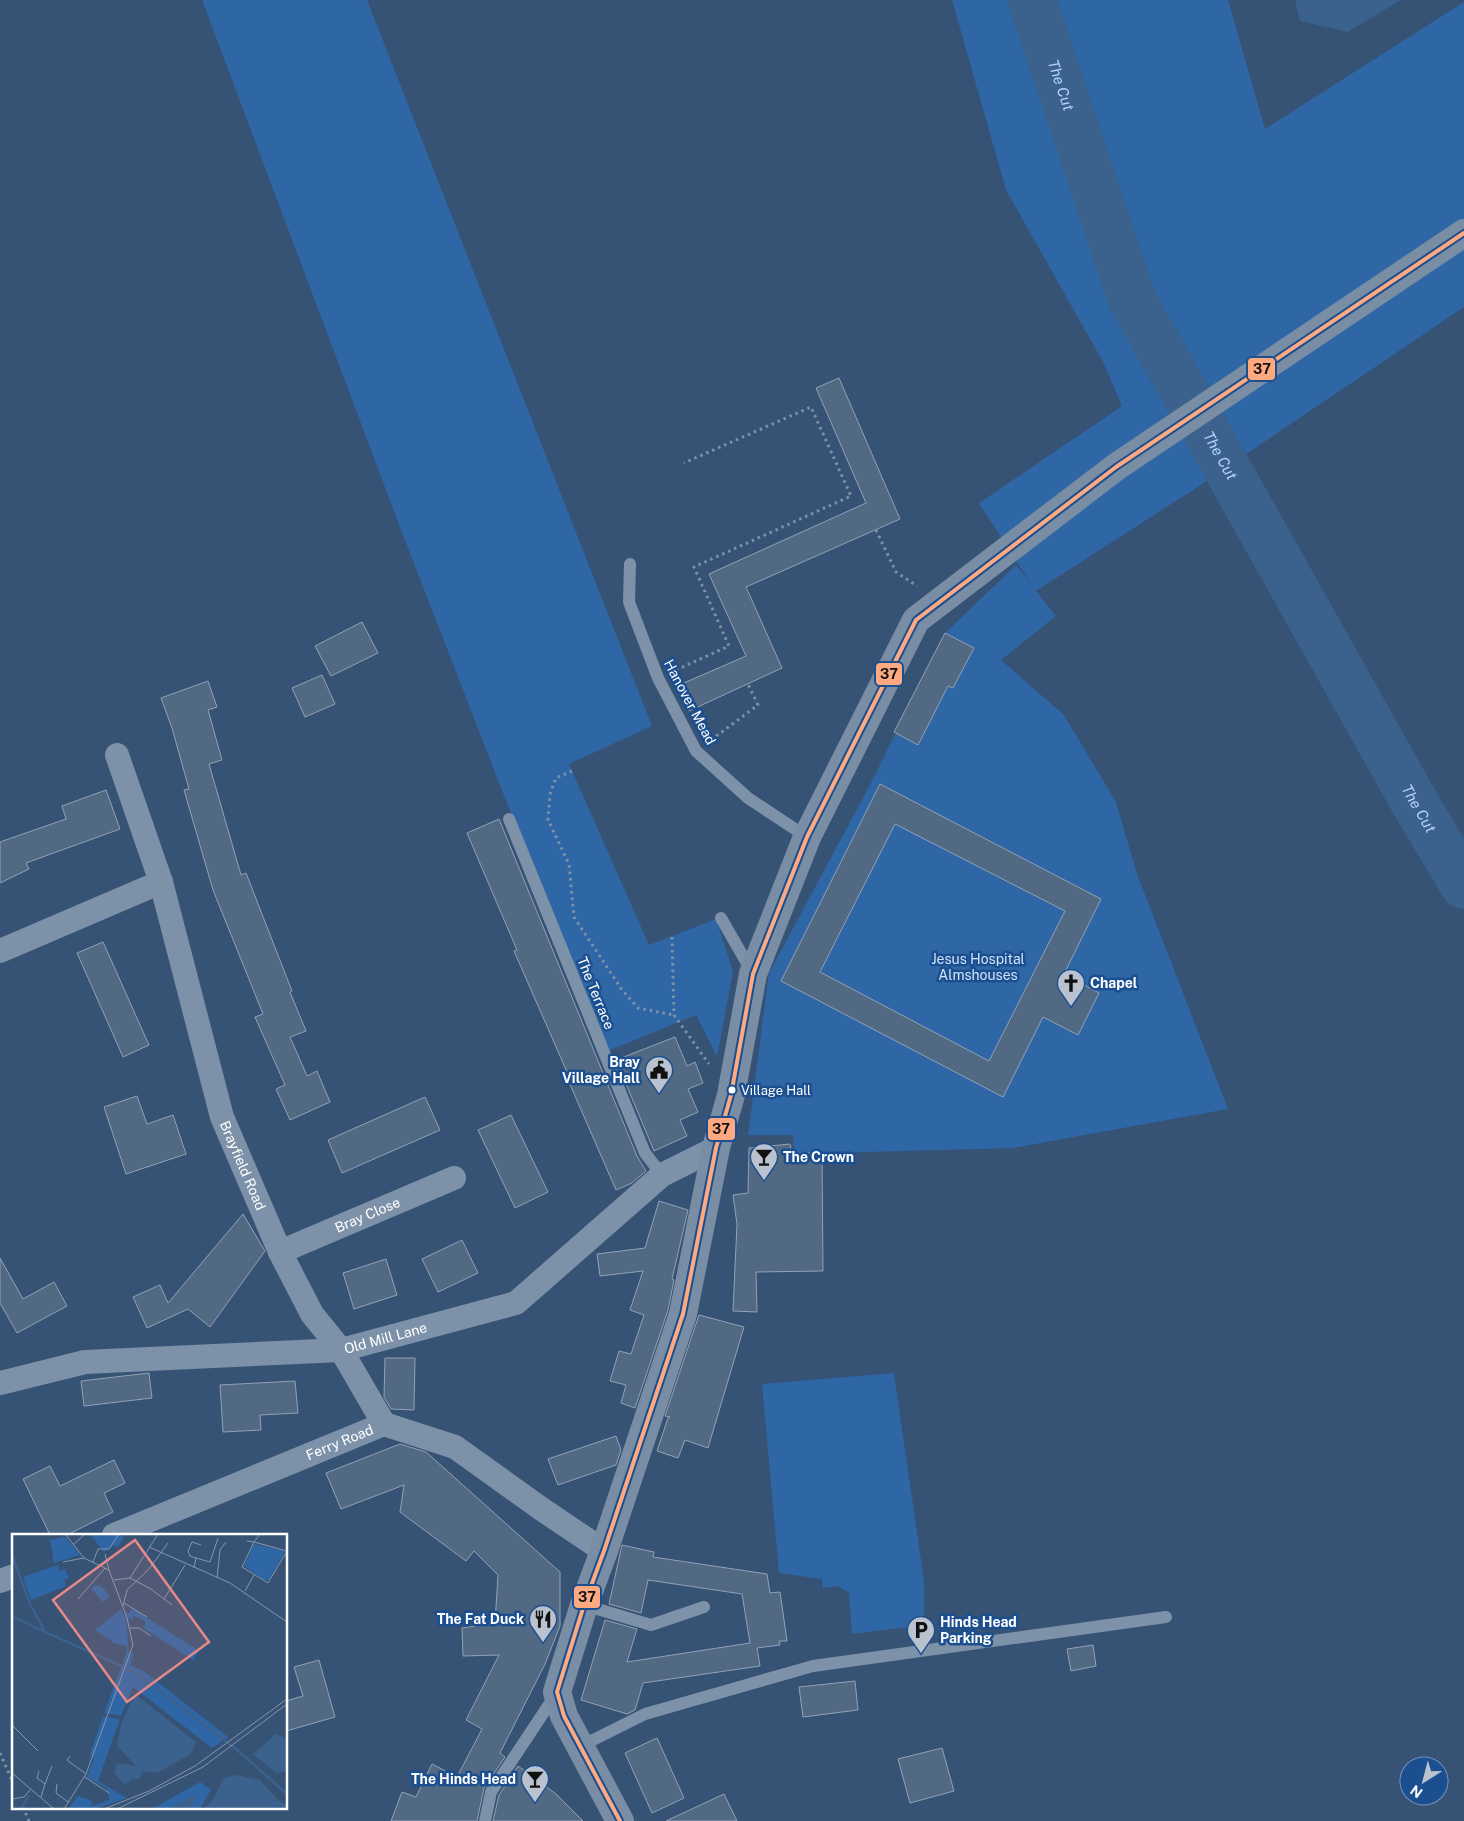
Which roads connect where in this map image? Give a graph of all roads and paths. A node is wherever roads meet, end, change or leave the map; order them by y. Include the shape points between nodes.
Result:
1 (1464, 233) edge
2 (684, 463) dead end
3 (876, 530) dead end
4 (630, 564) dead end
5 (939, 602) junction
6 (658, 678) junction
7 (748, 684) dead end
8 (696, 751) junction
9 (118, 755) dead end
10 (572, 772) dead end
11 (510, 819) dead end
12 (807, 836) junction
13 (161, 882) junction
14 (721, 918) dead end
15 (672, 936) dead end
16 (0, 951) edge
17 (753, 974) junction
18 (674, 1015) junction
19 (730, 1095) junction
20 (716, 1148) junction
21 (662, 1175) junction
22 (454, 1178) dead end
23 (280, 1252) junction
24 (341, 1350) junction
25 (0, 1383) edge
26 (384, 1424) junction
27 (116, 1534) edge
28 (604, 1550) junction
29 (12, 1577) edge
30 (0, 1581) edge
31 (584, 1605) junction
32 (704, 1608) dead end
33 (1166, 1618) dead end
34 (557, 1692) junction
35 (579, 1747) junction
36 (0, 1753) edge
37 (12, 1781) edge
38 (23, 1808) edge
39 (29, 1821) edge
40 (485, 1821) edge
41 (620, 1821) edge

1 - 5 main road via 1116,467
2 - 6 path via 810,407 851,496 694,568 729,646
3 - 5 path via 896,572
4 - 6 lane, Hanover Mead via 629,602
5 - 12 main road via 916,620
6 - 8 lane, Hanover Mead
7 - 8 path via 758,705
8 - 12 lane, Hanover Mead via 748,798
9 - 13 street, Brayfield Road
10 - 18 path via 556,778 550,794 548,820 569,864 574,917 622,990 638,1008
11 - 21 lane, The Terrace via 645,1153
12 - 17 main road
13 - 16 street
13 - 23 street, Brayfield Road via 222,1117
14 - 17 lane
15 - 18 path
17 - 19 main road
18 - 19 path
19 - 20 main road
20 - 21 street, Old Mill Lane
20 - 28 main road via 683,1314
21 - 24 street, Old Mill Lane via 516,1303
22 - 23 street, Bray Close
23 - 24 street, Brayfield Road via 312,1314
24 - 25 street, Old Mill Lane via 85,1362
24 - 26 street, Brayfield Road
26 - 27 street, Ferry Road
26 - 28 street, Ferry Road via 455,1447
28 - 31 main road
29 - 30 street
31 - 32 lane via 651,1625
31 - 34 main road
33 - 35 lane via 814,1666 645,1714
34 - 35 main road
34 - 40 lane via 491,1792
35 - 41 main road
36 - 37 path
38 - 39 path

